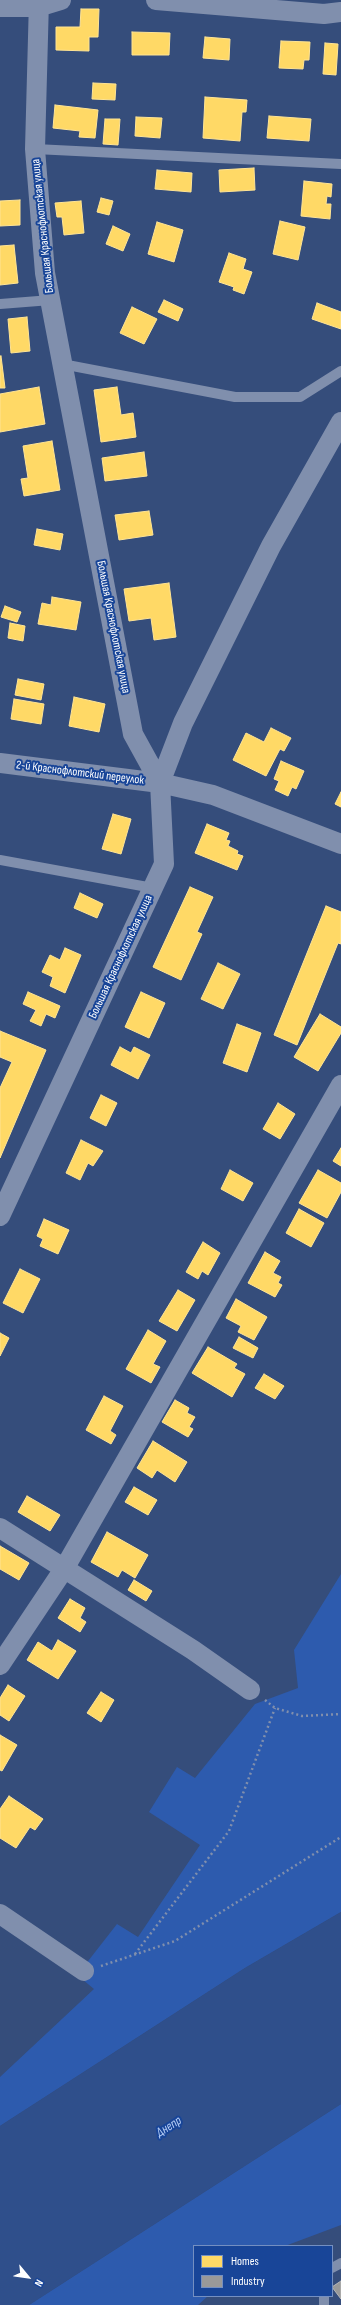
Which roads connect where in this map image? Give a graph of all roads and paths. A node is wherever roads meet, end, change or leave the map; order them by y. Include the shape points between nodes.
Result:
1 (61, 0) edge
2 (156, 0) edge
3 (38, 4) edge
4 (0, 7) edge
5 (341, 12) edge
6 (35, 149) junction
7 (341, 164) edge
8 (51, 300) junction
9 (0, 304) edge
10 (62, 364) junction
11 (341, 371) edge
12 (340, 423) edge
13 (0, 763) edge
14 (160, 783) junction
15 (341, 844) edge
16 (0, 860) edge
17 (153, 888) junction
18 (341, 1085) edge
19 (0, 1216) edge
20 (0, 1528) edge
21 (64, 1569) junction
22 (0, 1665) edge
23 (250, 1690) joint
24 (275, 1708) junction
25 (341, 1714) edge
26 (341, 1837) edge
27 (0, 1914) edge
28 (135, 1954) junction
29 (84, 1971) joint

1 - 3 street
2 - 5 street via 324,14
3 - 4 street
3 - 6 street, Большая Краснофлотская улица
6 - 7 lane
6 - 8 street, Большая Краснофлотская улица via 45,274
8 - 9 lane
8 - 10 street, Большая Краснофлотская улица
10 - 11 lane via 235,396 300,397
10 - 14 street, Большая Краснофлотская улица via 133,734
12 - 14 street via 271,546 183,724
13 - 14 street, 2-й Краснофлотский переулок
14 - 15 street, 2-й Краснофлотский переулок via 213,795
14 - 17 street, Большая Краснофлотская улица via 164,864
16 - 17 lane
17 - 19 street, Большая Краснофлотская улица
18 - 21 street
20 - 21 street
21 - 22 street
21 - 23 street via 193,1650
23 - 24 path
24 - 25 path via 302,1716
24 - 28 path via 228,1831
26 - 28 path via 175,1941
27 - 29 street
28 - 29 path

